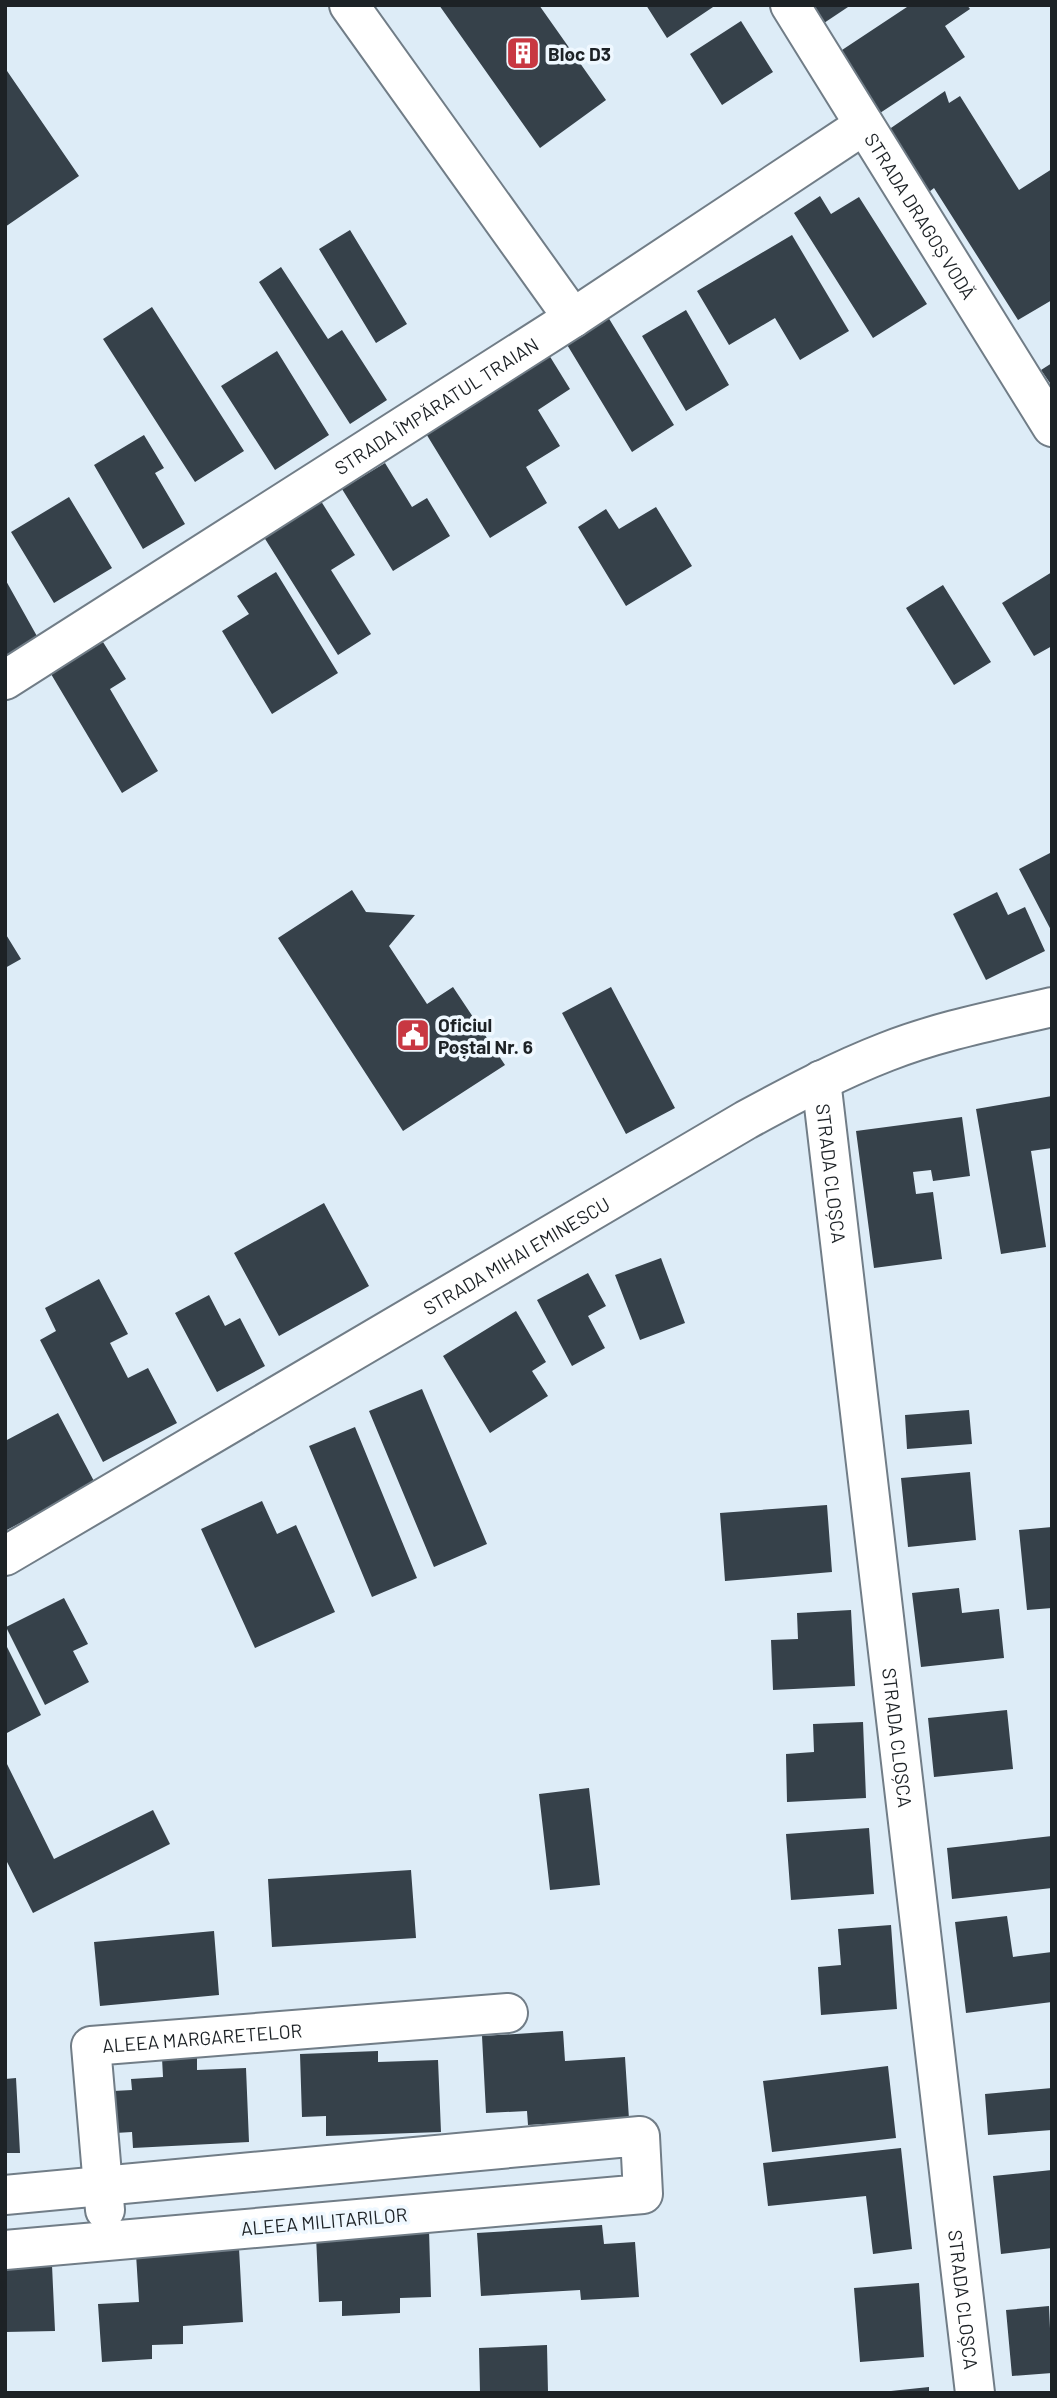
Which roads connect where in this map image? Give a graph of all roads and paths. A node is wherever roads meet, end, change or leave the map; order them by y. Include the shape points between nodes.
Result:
1 (349, 5) edge
2 (790, 5) edge
3 (864, 125) junction
4 (573, 318) junction
5 (1052, 427) edge
6 (5, 680) edge
7 (1052, 1007) edge
8 (821, 1080) junction
9 (5, 1556) edge
10 (508, 2013) dead end
11 (103, 2187) junction
12 (5, 2195) edge
13 (107, 2240) junction
14 (5, 2250) edge
15 (975, 2393) edge

1 - 4 street
2 - 3 street, STRADA DRAGOȘ VODĂ
3 - 4 street, STRADA ÎMPĂRATUL TRAIAN
3 - 5 street, STRADA DRAGOȘ VODĂ
4 - 6 street, STRADA ÎMPĂRATUL TRAIAN
7 - 8 street, STRADA MIHAI EMINESCU via 938,1035
8 - 9 street, STRADA MIHAI EMINESCU via 673,1162
8 - 15 street, STRADA CLOȘCA
10 - 11 street, ALEEA MARGARETELOR via 91,2046
11 - 12 street
11 - 13 street, ALEEA MARGARETELOR
11 - 13 street, ALEEA MILITARILOR via 640,2136 643,2193
13 - 14 street, ALEEA MILITARILOR

